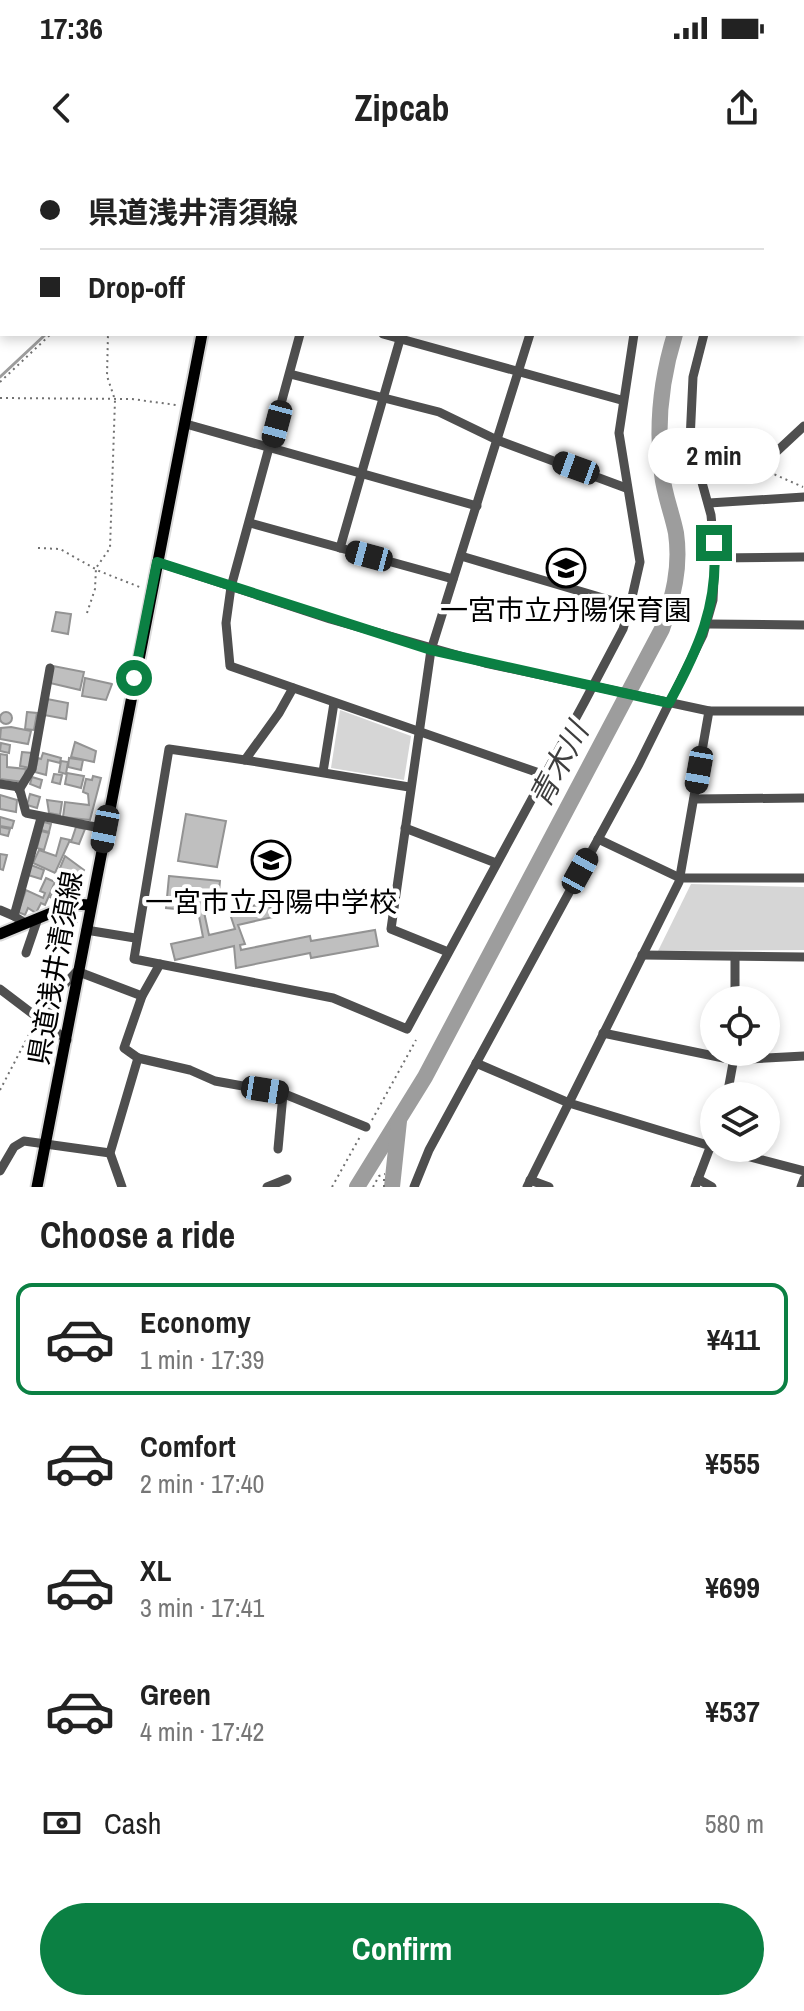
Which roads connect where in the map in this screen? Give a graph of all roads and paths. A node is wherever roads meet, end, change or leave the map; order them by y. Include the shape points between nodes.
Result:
1 (49, 336) edge
2 (108, 336) edge
3 (202, 336) edge
4 (300, 336) edge
5 (529, 336) edge
6 (634, 336) edge
7 (703, 336) edge
8 (401, 337) edge
9 (518, 372) junction
10 (290, 374) junction
11 (0, 382) edge
12 (0, 398) edge
13 (383, 399) junction
14 (115, 400) junction
15 (621, 400) junction
16 (189, 407) junction
17 (186, 424) junction
18 (804, 426) edge
19 (497, 440) junction
20 (270, 449) junction
21 (724, 452) dead end
22 (759, 468) junction
23 (360, 475) junction
24 (626, 488) junction
25 (804, 488) edge
26 (804, 497) edge
27 (709, 503) junction
28 (477, 506) junction
29 (250, 523) junction
30 (38, 548) dead end
31 (340, 548) junction
32 (461, 556) junction
33 (804, 557) edge
34 (715, 558) junction
35 (157, 562) junction
36 (96, 568) junction
37 (453, 579) junction
38 (231, 587) junction
39 (151, 591) junction
40 (630, 606) junction
41 (87, 613) dead end
42 (708, 624) junction
43 (804, 625) edge
44 (431, 650) junction
45 (50, 668) dead end
46 (593, 686) junction
47 (293, 688) junction
48 (665, 702) junction
49 (334, 703) junction
50 (709, 711) junction
51 (804, 711) edge
52 (418, 731) junction
53 (245, 760) junction
54 (323, 772) junction
55 (545, 775) junction
56 (0, 784) edge
57 (409, 787) junction
58 (19, 790) junction
59 (804, 798) edge
60 (694, 799) junction
61 (41, 818) junction
62 (405, 828) junction
63 (105, 829) junction
64 (598, 839) junction
65 (496, 863) junction
66 (680, 878) junction
67 (804, 878) edge
68 (90, 905) junction
69 (1, 913) edge
70 (14, 916) junction
71 (44, 916) junction
72 (25, 923) junction
73 (87, 927) junction
74 (0, 934) edge
75 (135, 938) junction
76 (448, 952) junction
77 (26, 953) dead end
78 (642, 955) junction
79 (735, 957) junction
80 (804, 957) edge
81 (160, 964) junction
82 (80, 970) junction
83 (735, 986) edge
84 (0, 989) edge
85 (142, 996) junction
86 (41, 1020) junction
87 (603, 1033) junction
88 (67, 1040) junction
89 (416, 1040) dead end
90 (700, 1050) edge
91 (780, 1056) edge
92 (804, 1056) edge
93 (138, 1058) junction
94 (476, 1063) junction
95 (0, 1090) edge
96 (283, 1094) junction
97 (569, 1103) junction
98 (366, 1127) junction
99 (700, 1141) edge
100 (45, 1144) junction
101 (278, 1149) dead end
102 (110, 1153) junction
103 (706, 1162) edge
104 (773, 1162) edge
105 (0, 1171) edge
106 (804, 1171) edge
107 (287, 1179) dead end
108 (804, 1179) edge
109 (697, 1183) edge
110 (528, 1184) edge
111 (37, 1187) edge
112 (122, 1187) edge
113 (267, 1187) edge
114 (332, 1187) edge
115 (373, 1187) edge
116 (384, 1187) edge
117 (414, 1187) edge
118 (549, 1187) edge
119 (712, 1187) edge
120 (801, 1187) edge

1 - 11 path
2 - 14 path via 107,376
3 - 16 main road, 県道浅井清須線
4 - 10 street
5 - 9 street
6 - 15 street
7 - 27 street via 693,377 689,462 698,468
8 - 9 street
8 - 13 street
9 - 15 street
9 - 19 street
10 - 13 street
10 - 20 street
12 - 14 path
13 - 19 street via 439,412
13 - 23 street
14 - 16 path
14 - 36 path via 110,548
15 - 24 street
16 - 17 main road, 県道浅井清須線
17 - 20 street
17 - 35 main road, 県道浅井清須線
18 - 22 street
19 - 24 street
19 - 28 street
20 - 23 street
20 - 29 street
21 - 22 street
22 - 25 path
23 - 28 street
23 - 31 street
24 - 40 street via 640,562
26 - 27 street
27 - 34 street
28 - 32 street
29 - 31 street
29 - 38 street
30 - 36 path via 60,549
31 - 37 street
32 - 37 street
32 - 40 street
33 - 34 street
34 - 42 street
35 - 38 street
35 - 39 main road, 県道浅井清須線
36 - 39 path
36 - 41 path
37 - 44 street
38 - 44 street
38 - 47 street via 226,623 230,666
39 - 63 main road, 県道浅井清須線
40 - 46 street
42 - 43 street
42 - 48 street
44 - 46 street
44 - 52 street
45 - 58 street via 32,769
46 - 48 street
46 - 55 street
47 - 49 street
47 - 53 street
48 - 50 street
48 - 64 street
49 - 52 street
49 - 54 street
50 - 51 street
50 - 60 street
52 - 55 street
52 - 57 street
53 - 54 street
53 - 75 street via 169,749
54 - 57 street
55 - 65 street
56 - 58 street
57 - 62 street
58 - 61 street via 26,813
59 - 60 street
60 - 66 street
61 - 63 street
61 - 70 street
62 - 65 street
62 - 76 street via 391,929
63 - 68 main road, 県道浅井清須線
64 - 66 street
64 - 94 street
65 - 76 street
66 - 67 street
66 - 78 street
68 - 71 main road via 73,904
68 - 73 main road, 県道浅井清須線
69 - 70 street
70 - 72 street
71 - 72 main road
71 - 73 path
71 - 77 street
72 - 74 main road
73 - 75 street
73 - 82 main road, 県道浅井清須線
75 - 81 street via 134,959
76 - 81 street via 407,1029 333,998
78 - 79 street
78 - 87 street
79 - 80 street
79 - 83 street
81 - 85 street
82 - 85 street
82 - 86 street
82 - 88 main road, 県道浅井清須線
84 - 86 street
85 - 93 street via 124,1048
86 - 88 street
86 - 95 path
87 - 90 street
87 - 97 street
88 - 100 main road, 県道浅井清須線
89 - 98 path
91 - 92 street
93 - 96 street
93 - 102 street
94 - 97 street
94 - 117 street
96 - 98 street
96 - 101 street
97 - 99 street
97 - 110 street
98 - 114 path
100 - 102 street
100 - 105 street via 24,1141 6,1157
100 - 111 main road, 県道浅井清須線
102 - 112 street
103 - 109 street
104 - 106 street
107 - 113 street
108 - 120 street
109 - 119 street
110 - 118 street
115 - 116 path via 385,1174

